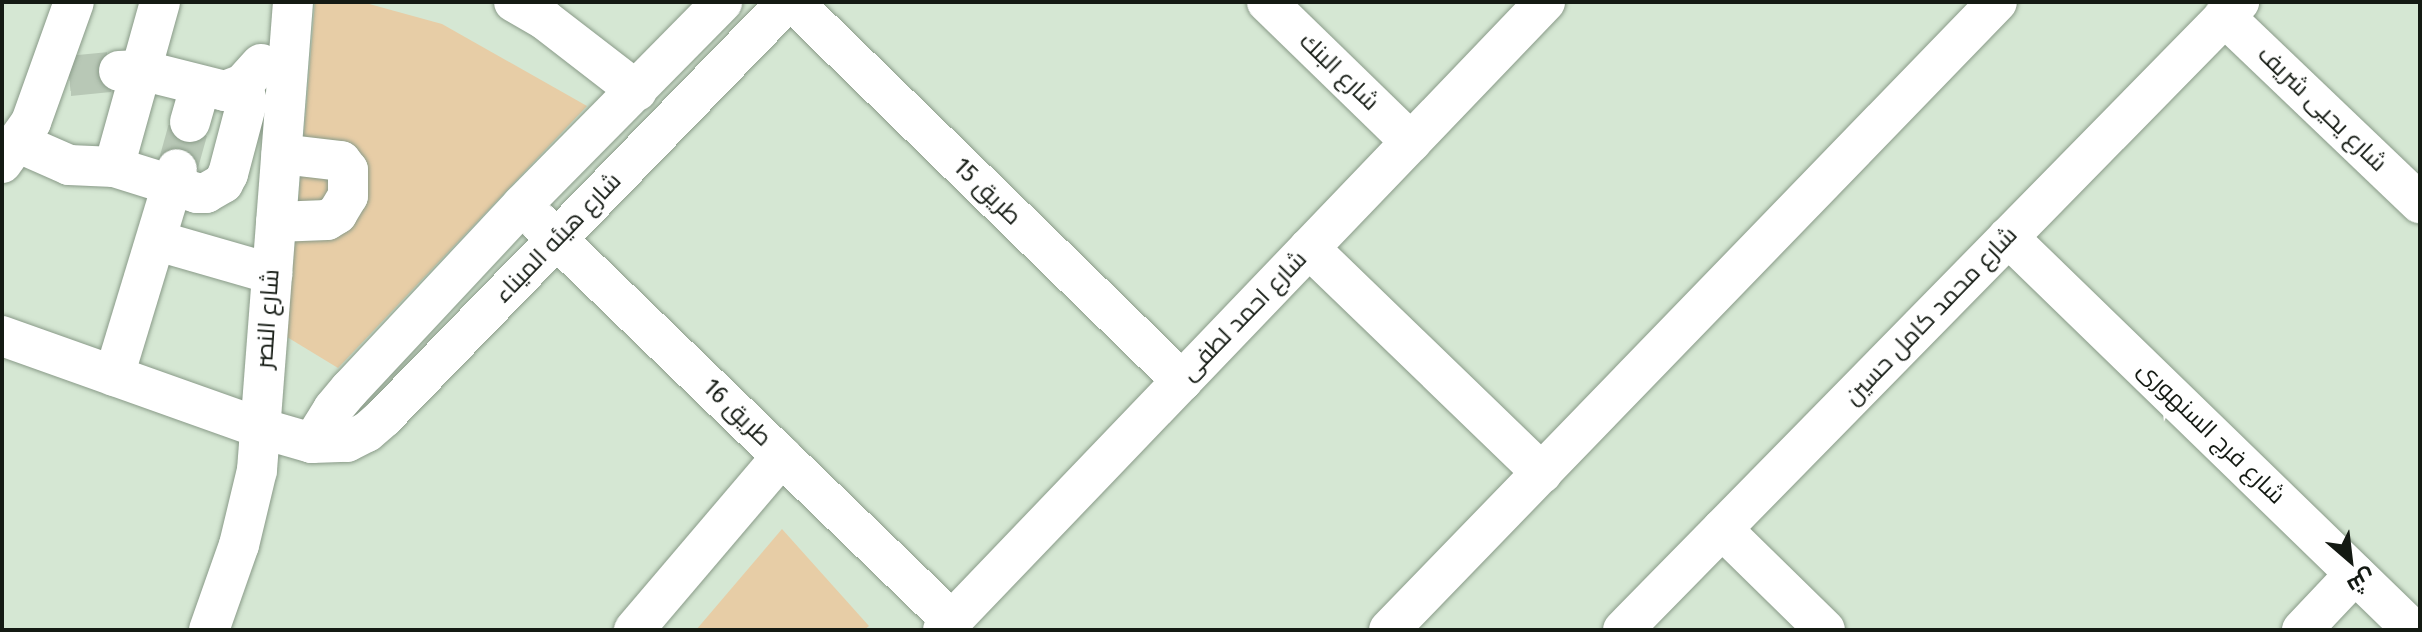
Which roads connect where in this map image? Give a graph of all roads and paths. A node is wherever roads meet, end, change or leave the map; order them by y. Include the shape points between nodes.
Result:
1 (74, 2) edge
2 (160, 2) edge
3 (293, 2) edge
4 (514, 2) edge
5 (722, 2) edge
6 (790, 2) edge
7 (1267, 2) edge
8 (1545, 2) edge
9 (1997, 2) edge
10 (2232, 9) edge
11 (288, 66) junction
12 (130, 70) junction
13 (243, 84) junction
14 (637, 91) junction
15 (1411, 142) junction
16 (10, 153) edge
17 (281, 154) junction
18 (114, 167) junction
19 (175, 177) junction
20 (2420, 203) edge
21 (522, 205) junction
22 (276, 222) junction
23 (2008, 237) junction
24 (557, 239) junction
25 (158, 241) junction
26 (1309, 248) junction
27 (272, 274) junction
28 (2, 336) edge
29 (114, 376) junction
30 (1182, 381) junction
31 (260, 428) junction
32 (312, 443) junction
33 (782, 456) junction
34 (1542, 473) junction
35 (1722, 529) junction
36 (2355, 574) junction
37 (948, 625) edge
38 (209, 630) edge
39 (634, 630) edge
40 (1389, 630) edge
41 (1623, 630) edge
42 (1825, 630) edge
43 (2302, 630) edge
44 (2413, 630) edge

1 - 16 street via 58,76
2 - 12 street
3 - 11 street, شارع النصر
4 - 14 street
5 - 14 street, شارع هيئه الميناء
6 - 24 street, شارع هيئه الميناء
6 - 30 street, طريق 15
7 - 15 street, شارع البنك
8 - 15 street, شارع احمد لطفى
9 - 34 street
10 - 20 street, شارع يحيى شريف
10 - 23 street, شارع محمد كامل حسين
11 - 13 street via 260,64
11 - 17 street, شارع النصر
12 - 13 street via 195,104
12 - 18 street
13 - 19 street via 247,102 223,183 206,193
14 - 21 street, شارع هيئه الميناء
15 - 26 street, شارع احمد لطفى
16 - 18 street via 69,165
17 - 22 street, شارع النصر
17 - 22 street via 341,161 348,170 348,196 327,220
18 - 19 street
19 - 25 street
21 - 24 street, طريق 16
21 - 32 street, شارع هيئه الميناء via 333,409
22 - 27 street, شارع النصر
23 - 35 street, شارع محمد كامل حسين
23 - 36 street, شارع فرج السنهورى
24 - 32 street, شارع هيئه الميناء via 367,432 347,442
24 - 33 street, طريق 16
25 - 27 street
25 - 29 street
26 - 30 street, شارع احمد لطفى
26 - 34 street
27 - 31 street, شارع النصر
28 - 29 street, شارع هيئه الميناء
29 - 31 street, شارع هيئه الميناء
30 - 37 street, شارع احمد لطفى
31 - 32 street, شارع هيئه الميناء
31 - 38 street, شارع النصر via 250,507
33 - 37 street, طريق 16
33 - 39 street
34 - 40 street
35 - 41 street, شارع محمد كامل حسين
35 - 42 street
36 - 43 street
36 - 44 street, شارع فرج السنهورى

